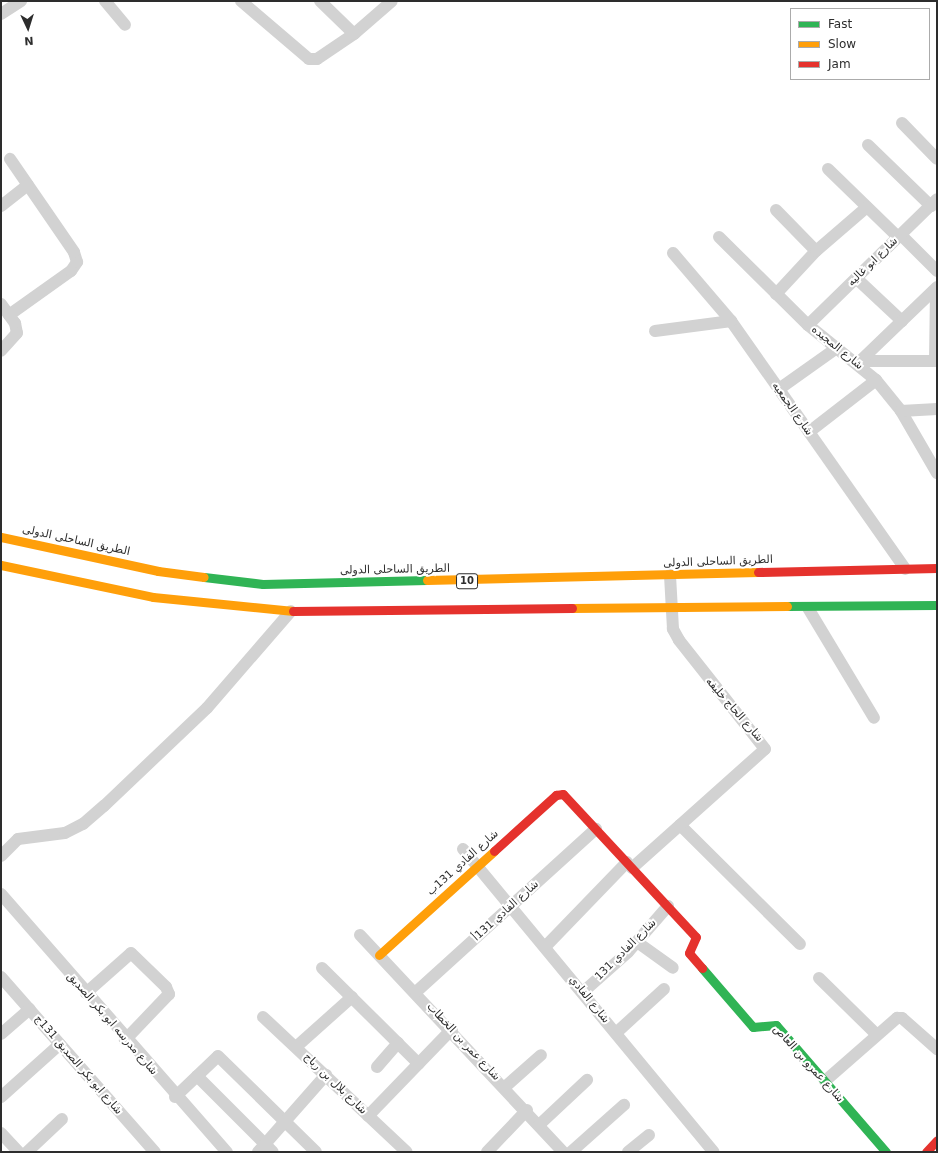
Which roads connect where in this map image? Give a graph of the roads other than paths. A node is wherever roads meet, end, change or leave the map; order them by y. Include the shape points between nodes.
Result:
1 (21, 1) edge
2 (105, 1) edge
3 (241, 1) edge
4 (320, 1) edge
5 (392, 1) edge
6 (1, 14) edge
7 (124, 25) dead end
8 (354, 34) junction
9 (902, 123) dead end
10 (868, 145) dead end
11 (10, 159) dead end
12 (937, 159) edge
13 (828, 169) dead end
14 (28, 185) junction
15 (934, 202) edge
16 (1, 206) edge
17 (867, 207) junction
18 (776, 210) dead end
19 (900, 236) junction
20 (719, 238) dead end
21 (816, 251) junction
22 (673, 253) dead end
23 (937, 271) edge
24 (856, 278) junction
25 (936, 288) edge
26 (776, 294) junction
27 (1, 304) edge
28 (8, 314) junction
29 (731, 321) junction
30 (902, 321) junction
31 (808, 325) junction
32 (655, 331) dead end
33 (837, 348) junction
34 (1, 351) edge
35 (936, 361) edge
36 (858, 362) junction
37 (876, 380) junction
38 (779, 389) junction
39 (937, 409) edge
40 (901, 411) junction
41 (809, 432) junction
42 (924, 451) junction
43 (937, 451) edge
44 (937, 473) edge
45 (1, 537) edge
46 (1, 564) edge
47 (937, 568) edge
48 (905, 569) junction
49 (670, 575) junction
50 (937, 605) edge
51 (671, 608) junction
52 (808, 608) junction
53 (291, 611) junction
54 (874, 718) dead end
55 (566, 796) joint
56 (680, 825) junction
57 (596, 829) junction
58 (463, 849) dead end
59 (1, 856) edge
60 (630, 865) junction
61 (477, 866) junction
62 (1, 894) edge
63 (512, 905) junction
64 (668, 906) junction
65 (360, 935) dead end
66 (637, 942) junction
67 (800, 944) dead end
68 (546, 947) junction
69 (379, 956) junction
70 (322, 968) dead end
71 (673, 968) dead end
72 (1, 977) edge
73 (820, 978) dead end
74 (664, 989) dead end
75 (416, 992) junction
76 (582, 992) junction
77 (86, 993) junction
78 (352, 997) junction
79 (30, 1009) junction
80 (263, 1017) dead end
81 (452, 1029) junction
82 (616, 1033) junction
83 (1, 1034) edge
84 (876, 1034) junction
85 (125, 1040) junction
86 (398, 1043) junction
87 (60, 1044) junction
88 (296, 1047) junction
89 (937, 1049) edge
90 (541, 1055) dead end
91 (419, 1064) junction
92 (376, 1067) dead end
93 (326, 1075) junction
94 (197, 1076) junction
95 (587, 1080) dead end
96 (825, 1082) junction
97 (505, 1087) junction
98 (1, 1097) edge
99 (175, 1097) junction
100 (624, 1105) dead end
101 (527, 1110) junction
102 (368, 1116) junction
103 (62, 1119) dead end
104 (285, 1123) junction
105 (539, 1124) junction
106 (1, 1133) edge
107 (648, 1135) dead end
108 (937, 1140) edge
109 (266, 1150) edge
110 (19, 1152) edge
111 (27, 1152) edge
112 (154, 1152) edge
113 (227, 1152) edge
114 (316, 1152) edge
115 (407, 1152) edge
116 (487, 1152) edge
117 (563, 1152) edge
118 (571, 1152) edge
119 (628, 1152) edge
120 (714, 1152) edge
121 (886, 1152) edge
122 (926, 1152) edge

1 - 6 street
2 - 7 street
3 - 8 street via 309,59 317,59
4 - 8 street
5 - 8 street
9 - 12 street
10 - 15 street
11 - 14 street
13 - 17 street
14 - 16 street
14 - 28 street via 74,252 77,262 71,271
15 - 19 street, شارع ابو غاليه
17 - 19 street
17 - 21 street
18 - 21 street
19 - 23 street
19 - 24 street, شارع ابو غاليه
20 - 26 street, شارع المجيده
21 - 26 street
22 - 29 street, شارع الجمعيه
24 - 30 street
24 - 31 street, شارع ابو غاليه
25 - 30 street
25 - 35 street
26 - 31 street, شارع المجيده
27 - 28 street
28 - 34 street via 16,333
29 - 32 street
29 - 38 street, شارع الجمعيه
30 - 36 street
31 - 33 street, شارع المجيده
33 - 36 street, شارع المجيده
33 - 38 street
35 - 36 street
36 - 37 street, شارع المجيده
37 - 40 street, شارع المجيده
37 - 41 street
38 - 41 street, شارع الجمعيه
39 - 40 street
40 - 42 street, شارع المجيده
41 - 48 street, شارع الجمعيه
42 - 43 street
42 - 44 street, شارع المجيده
45 - 49 main road, الطريق الساحلى الدولى / 10 via 158,571 263,584
46 - 53 main road via 153,597
47 - 48 main road, الطريق الساحلى الدولى / 10
48 - 49 main road, الطريق الساحلى الدولى / 10
49 - 51 street, شارع الحاج خليفه
50 - 52 main road
51 - 52 main road
51 - 53 main road
51 - 56 street, شارع الحاج خليفه via 673,629 684,650 765,747 763,753
52 - 54 street
53 - 59 street via 206,708 84,824 65,833 18,839
55 - 57 main road, شارع عمرو بن العاص
55 - 61 main road, شارع الفادي 131ب via 556,795
56 - 60 street, شارع الحاج خليفه
56 - 67 street
57 - 60 main road, شارع عمرو بن العاص
57 - 63 street, شارع الفادي 131أ
58 - 61 street, شارع الفادي
60 - 64 main road, شارع عمرو بن العاص
60 - 68 street, شارع الحاج خليفه
61 - 63 street, شارع الفادي
61 - 69 main road, شارع الفادي 131ب
62 - 77 street, شارع مدرسه ابو بكر الصديق
63 - 68 street, شارع الفادي
63 - 75 street, شارع الفادي 131أ
64 - 66 street, شارع الفادي 131
64 - 96 main road, شارع عمرو بن العاص via 696,939 688,953 748,1024 753,1027 776,1025
65 - 69 street, شارع عمر بن الخطاب
66 - 71 street
66 - 76 street, شارع الفادي 131
68 - 76 street, شارع الفادي
69 - 75 street, شارع عمر بن الخطاب
70 - 78 street
72 - 79 street, شارع ابو بكر الصديق 131ج
73 - 84 street
74 - 82 street
75 - 81 street, شارع عمر بن الخطاب
76 - 82 street, شارع الفادي
77 - 85 street, شارع مدرسه ابو بكر الصديق
77 - 85 street via 134,953 166,986 169,994
78 - 86 street
78 - 88 street
79 - 83 street
79 - 87 street, شارع ابو بكر الصديق 131ج
80 - 88 street, شارع بلال بن رباح
81 - 91 street
81 - 97 street, شارع عمر بن الخطاب
82 - 120 street, شارع الفادي
84 - 89 street via 902,1018
84 - 96 street
85 - 99 street, شارع مدرسه ابو بكر الصديق
86 - 91 street
86 - 92 street
87 - 98 street
87 - 112 street, شارع ابو بكر الصديق 131ج
88 - 93 street, شارع بلال بن رباح
90 - 97 street
91 - 102 street
93 - 102 street, شارع بلال بن رباح
93 - 104 street
94 - 99 street
94 - 104 street via 218,1056
94 - 109 street
95 - 105 street
96 - 121 main road, شارع عمرو بن العاص
97 - 101 street, شارع عمر بن الخطاب
99 - 113 street, شارع مدرسه ابو بكر الصديق
100 - 118 street
101 - 105 street, شارع عمر بن الخطاب
101 - 116 street
102 - 115 street, شارع بلال بن رباح
103 - 111 street
104 - 109 street
104 - 114 street
105 - 117 street, شارع عمر بن الخطاب
106 - 110 street
107 - 119 street
108 - 122 main road

